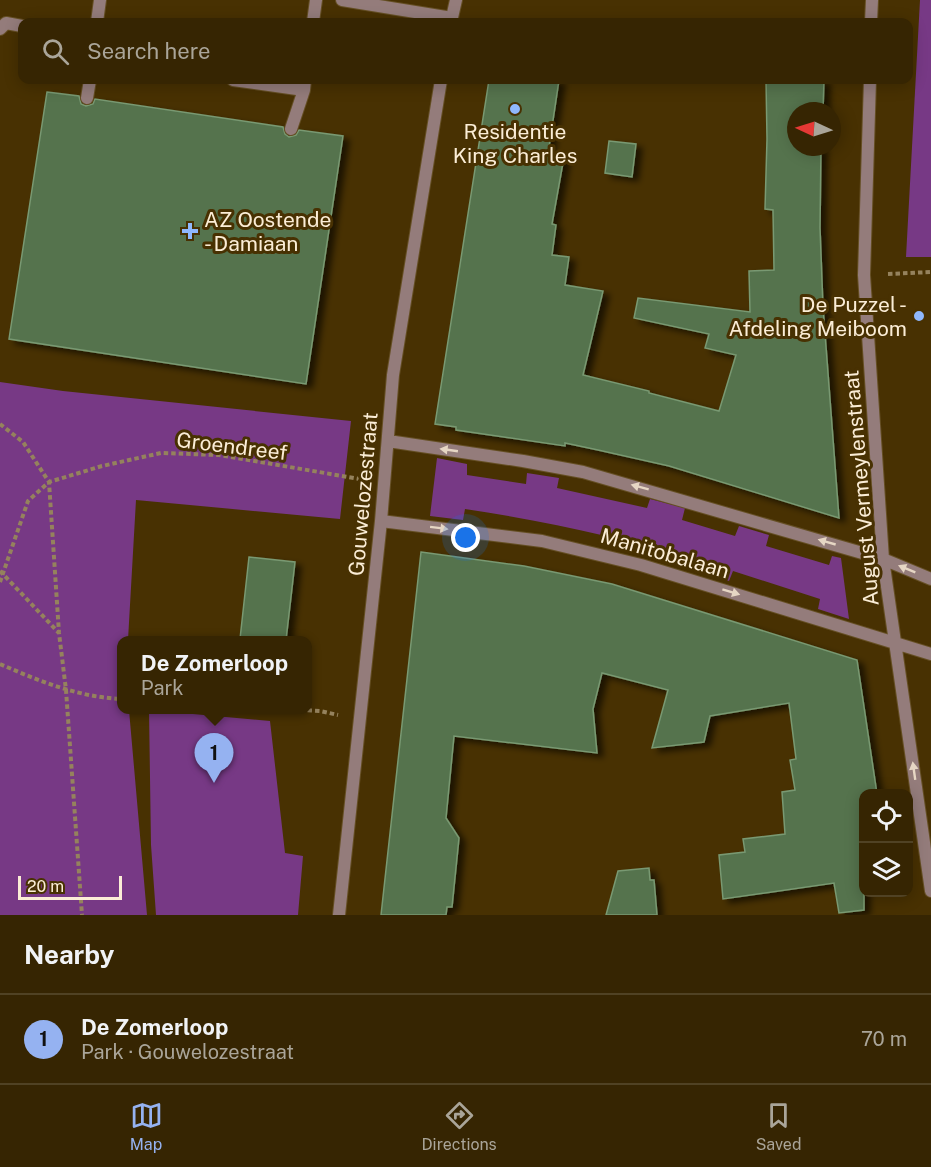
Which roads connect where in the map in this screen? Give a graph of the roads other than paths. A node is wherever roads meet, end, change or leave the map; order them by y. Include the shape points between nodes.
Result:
1 (100, 0) edge
2 (316, 0) edge
3 (342, 0) edge
4 (456, 0) edge
5 (872, 0) edge
6 (98, 18) edge
7 (314, 18) edge
8 (440, 18) edge
9 (452, 18) edge
10 (871, 18) edge
11 (18, 25) edge
12 (0, 29) edge
13 (89, 84) edge
14 (440, 84) edge
15 (870, 84) edge
16 (305, 85) edge
17 (87, 98) dead end
18 (291, 129) dead end
19 (388, 441) junction
20 (381, 521) junction
21 (883, 559) junction
22 (931, 579) edge
23 (896, 642) junction
24 (931, 654) edge
25 (931, 891) edge
26 (339, 915) edge

1 - 6 street
2 - 7 street
3 - 8 street
4 - 9 street
5 - 10 street
11 - 12 street via 6,23
13 - 17 street
14 - 19 street, Gouwelozestraat via 393,375
15 - 21 street, August Vermeylenstraat via 864,275
16 - 18 street
19 - 20 street, Gouwelozestraat
21 -> 19 street via 584,472
20 -> 23 street, Manitobalaan via 542,541 641,565
20 - 26 street, Gouwelozestraat
22 -> 21 street
21 - 23 street, August Vermeylenstraat
23 - 24 street, Manitobalaan
25 -> 23 street, August Vermeylenstraat

